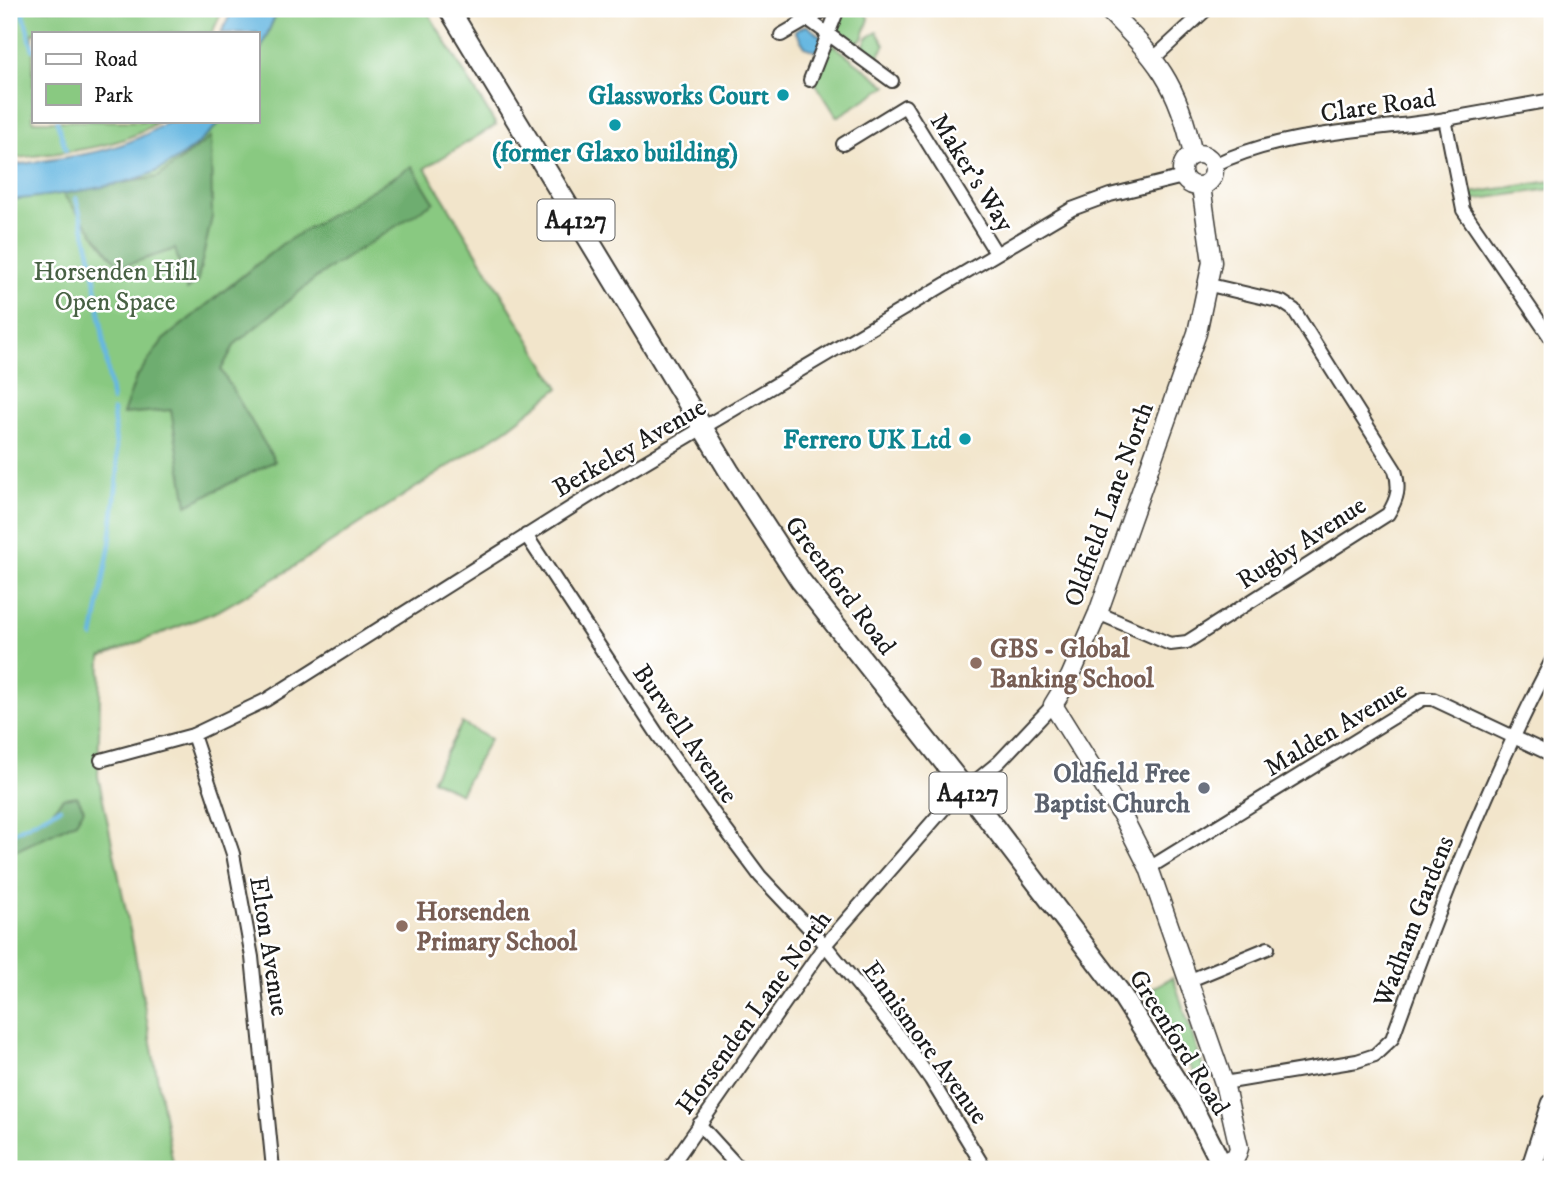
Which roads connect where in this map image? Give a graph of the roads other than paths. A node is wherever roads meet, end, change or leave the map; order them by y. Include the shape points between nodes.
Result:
1 (449, 9) edge
2 (794, 9) edge
3 (826, 9) edge
4 (838, 9) edge
5 (1107, 9) edge
6 (1208, 9) edge
7 (808, 19) junction
8 (828, 34) junction
9 (781, 36) dead end
10 (1154, 58) junction
11 (810, 80) dead end
12 (892, 81) dead end
13 (1552, 100) edge
14 (1445, 119) junction
15 (843, 144) dead end
16 (1193, 155) junction
17 (1213, 165) junction
18 (1183, 177) junction
19 (1200, 186) junction
20 (996, 253) junction
21 (1210, 285) junction
22 (1552, 340) edge
23 (704, 430) junction
24 (526, 535) junction
25 (1098, 613) junction
26 (1552, 660) edge
27 (1053, 705) junction
28 (193, 735) junction
29 (1513, 736) junction
30 (1552, 755) edge
31 (101, 760) dead end
32 (967, 790) junction
33 (1149, 868) junction
34 (825, 945) junction
35 (1268, 948) dead end
36 (1188, 981) junction
37 (1224, 1083) junction
38 (1552, 1104) edge
39 (699, 1124) junction
40 (1223, 1166) edge
41 (273, 1169) edge
42 (668, 1169) edge
43 (740, 1169) edge
44 (985, 1169) edge
45 (1531, 1169) edge

1 - 23 main road, Greenford Road / A4127
2 - 7 street
3 - 7 street
4 - 8 street
5 - 10 street
6 - 10 street
7 - 8 street
7 - 9 street
8 - 11 street
8 - 12 street
10 - 16 street via 1181,104
13 - 14 street, Clare Road
14 - 17 street, Clare Road via 1322,135 1242,151
14 - 22 street via 1463,210
15 - 20 street, Maker's Way via 905,106
16 - 17 street via 1204,155
16 - 18 street via 1183,165
17 - 19 street via 1213,177
18 - 19 street
18 - 20 street, Berkeley Avenue via 1081,205
19 - 21 street, Oldfield Lane North via 1212,262
20 - 23 street, Berkeley Avenue
21 - 25 street, Oldfield Lane North
21 - 25 street, Rugby Avenue via 1282,302 1294,310 1395,470 1397,499 1388,514 1187,642 1170,643
23 - 24 street, Berkeley Avenue
23 - 32 main road, Greenford Road / A4127 via 800,580
24 - 28 street, Berkeley Avenue via 336,658 266,700
24 - 34 street, Burwell Avenue via 725,829 760,876
25 - 27 street, Oldfield Lane North
26 - 29 street, Wadham Gardens
27 - 32 street, Horsenden Lane North
27 - 33 street
28 - 31 street, Berkeley Avenue
28 - 41 street, Elton Avenue via 233,854 252,957
29 - 30 street, Malden Avenue
29 - 33 street, Malden Avenue via 1433,699 1423,699
29 - 37 street, Wadham Gardens via 1441,902 1392,1039 1375,1055 1357,1060
32 - 34 street, Horsenden Lane North via 948,804
32 - 40 main road, Greenford Road / A4127 via 1119,991 1191,1104
33 - 36 street
34 - 39 street, Horsenden Lane North
34 - 44 street, Ennismore Avenue via 931,1080
35 - 36 street
36 - 37 street
37 - 40 street via 1239,1148 1236,1157
38 - 45 main road
39 - 42 street, Horsenden Lane North
39 - 43 street

